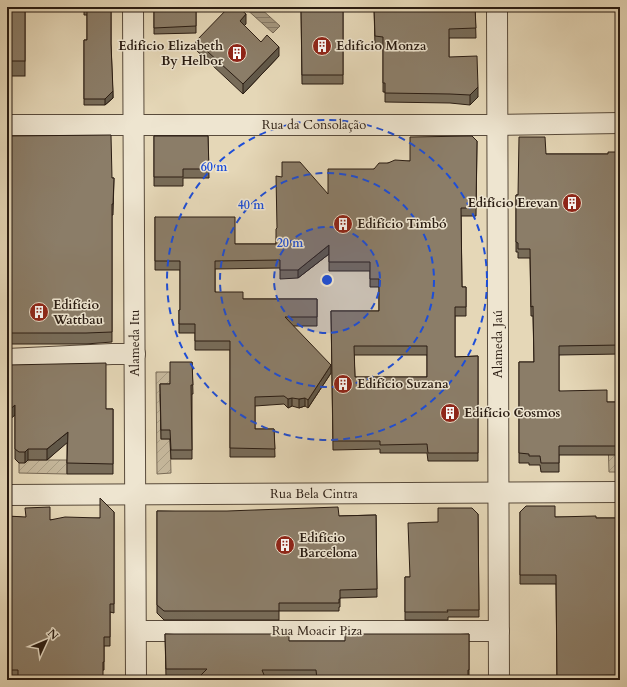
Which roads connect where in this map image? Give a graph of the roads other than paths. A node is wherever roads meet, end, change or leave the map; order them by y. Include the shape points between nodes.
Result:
1 (133, 7) edge
2 (497, 7) edge
3 (620, 123) edge
4 (7, 125) edge
5 (134, 125) junction
6 (497, 125) junction
7 (135, 354) junction
8 (7, 359) edge
9 (620, 492) edge
10 (498, 493) junction
11 (135, 494) junction
12 (7, 495) edge
13 (136, 631) junction
14 (499, 631) junction
15 (136, 680) edge
16 (499, 680) edge

1 - 5 street, Alameda Itu
2 - 6 street, Alameda Jaú
3 - 6 street, Rua da Consolação
4 - 5 street, Rua da Consolação
5 - 6 street, Rua da Consolação
5 - 7 street, Alameda Itu
6 - 10 street, Alameda Jaú
7 - 8 street
7 - 11 street, Alameda Itu
9 - 10 street, Rua Bela Cintra
10 - 11 street, Rua Bela Cintra
10 - 14 street, Alameda Jaú
11 - 12 street, Rua Bela Cintra
11 - 13 street, Alameda Itu
13 - 14 street, Rua Moacir Piza
13 - 15 street, Alameda Itu
14 - 16 street, Alameda Jaú

